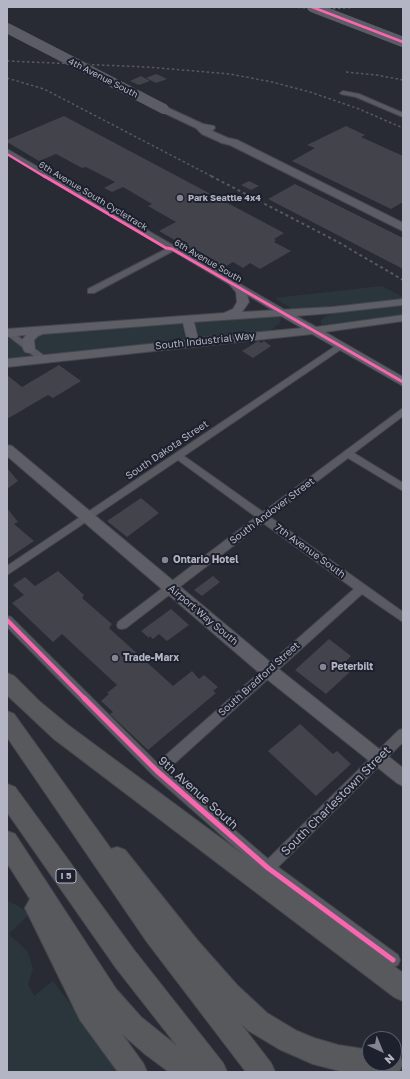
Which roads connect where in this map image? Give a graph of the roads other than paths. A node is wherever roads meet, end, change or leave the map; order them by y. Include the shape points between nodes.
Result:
1 (312, 7) edge
2 (7, 28) edge
3 (403, 42) edge
4 (343, 93) dead end
5 (403, 115) edge
6 (7, 151) edge
7 (323, 186) junction
8 (401, 223) edge
9 (172, 249) junction
10 (235, 285) junction
11 (91, 291) dead end
12 (403, 302) edge
13 (332, 310) junction
14 (282, 312) junction
15 (225, 316) junction
16 (403, 318) edge
17 (188, 319) junction
18 (343, 326) junction
19 (42, 329) junction
20 (312, 330) junction
21 (7, 333) edge
22 (270, 334) junction
23 (193, 342) junction
24 (340, 346) junction
25 (29, 349) junction
26 (43, 359) junction
27 (7, 363) edge
28 (403, 382) edge
29 (403, 411) edge
30 (7, 449) edge
31 (348, 453) junction
32 (178, 456) junction
33 (403, 488) edge
34 (87, 517) junction
35 (264, 518) junction
36 (7, 572) edge
37 (171, 588) junction
38 (362, 588) junction
39 (403, 618) edge
40 (7, 620) edge
41 (122, 625) dead end
42 (269, 671) junction
43 (7, 682) edge
44 (7, 720) edge
45 (403, 734) edge
46 (379, 759) junction
47 (157, 771) junction
48 (403, 778) edge
49 (7, 794) edge
50 (12, 852) edge
51 (268, 868) junction
52 (162, 929) junction
53 (393, 960) dead end
54 (78, 972) junction
55 (403, 988) edge
56 (362, 1062) edge
57 (189, 1070) edge
58 (134, 1072) edge
59 (214, 1072) edge
60 (262, 1072) edge

1 - 3 main road, bridge
2 - 7 main road, 4th Avenue South, bridge via 200,126 206,132 233,142
4 - 5 street via 357,96
6 - 9 street, 6th Avenue South
7 - 8 main road, 4th Avenue South
7 - 8 main road, 4th Avenue South via 326,190 363,208
9 - 10 street, 6th Avenue South
9 - 11 street
10 - 14 street, 6th Avenue South
10 - 15 street via 241,291 243,302 237,311
12 - 13 street
13 - 14 street
13 - 20 street via 318,319
14 - 15 street
14 - 20 street, 6th Avenue South
14 - 22 street via 282,323
15 - 17 street
16 - 18 street, South Industrial Way
17 - 19 street
17 - 23 street
18 - 20 street, South Industrial Way
18 - 24 street via 335,333 335,340
19 - 21 street
19 - 25 street via 28,340
20 - 22 street, South Industrial Way
20 - 24 street, 6th Avenue South
21 - 25 street
22 - 23 street, South Industrial Way
23 - 26 street, South Industrial Way
24 - 28 street, 6th Avenue South
24 - 32 street, South Dakota Street
25 - 26 street
26 - 27 street, South Industrial Way
29 - 31 street, South Andover Street
30 - 34 street, Airport Way South
31 - 33 street
31 - 35 street, South Andover Street
32 - 34 street, South Dakota Street
32 - 35 street, 7th Avenue South
34 - 36 street, South Dakota Street
34 - 37 street, Airport Way South
35 - 37 street, South Andover Street
35 - 38 street, 7th Avenue South
37 - 41 street, South Andover Street
37 - 42 street, Airport Way South
38 - 39 street, 7th Avenue South
38 - 42 street, South Bradford Street
40 - 47 street, 9th Avenue South
42 - 46 street, Airport Way South
42 - 47 street, South Bradford Street
43 - 55 highway via 32,708 61,732
44 - 52 highway via 81,827
45 - 46 street, South Charlestown Street
46 - 48 street, Airport Way South
46 - 51 street, South Charlestown Street
47 - 51 street, 9th Avenue South
49 - 59 highway, I 5 via 125,959
50 - 54 highway via 29,892
51 - 53 street, 9th Avenue South
52 - 56 highway via 248,1013 266,1027 313,1051
52 - 60 highway
54 - 57 highway via 107,998 132,1026
54 - 58 highway via 96,1021

